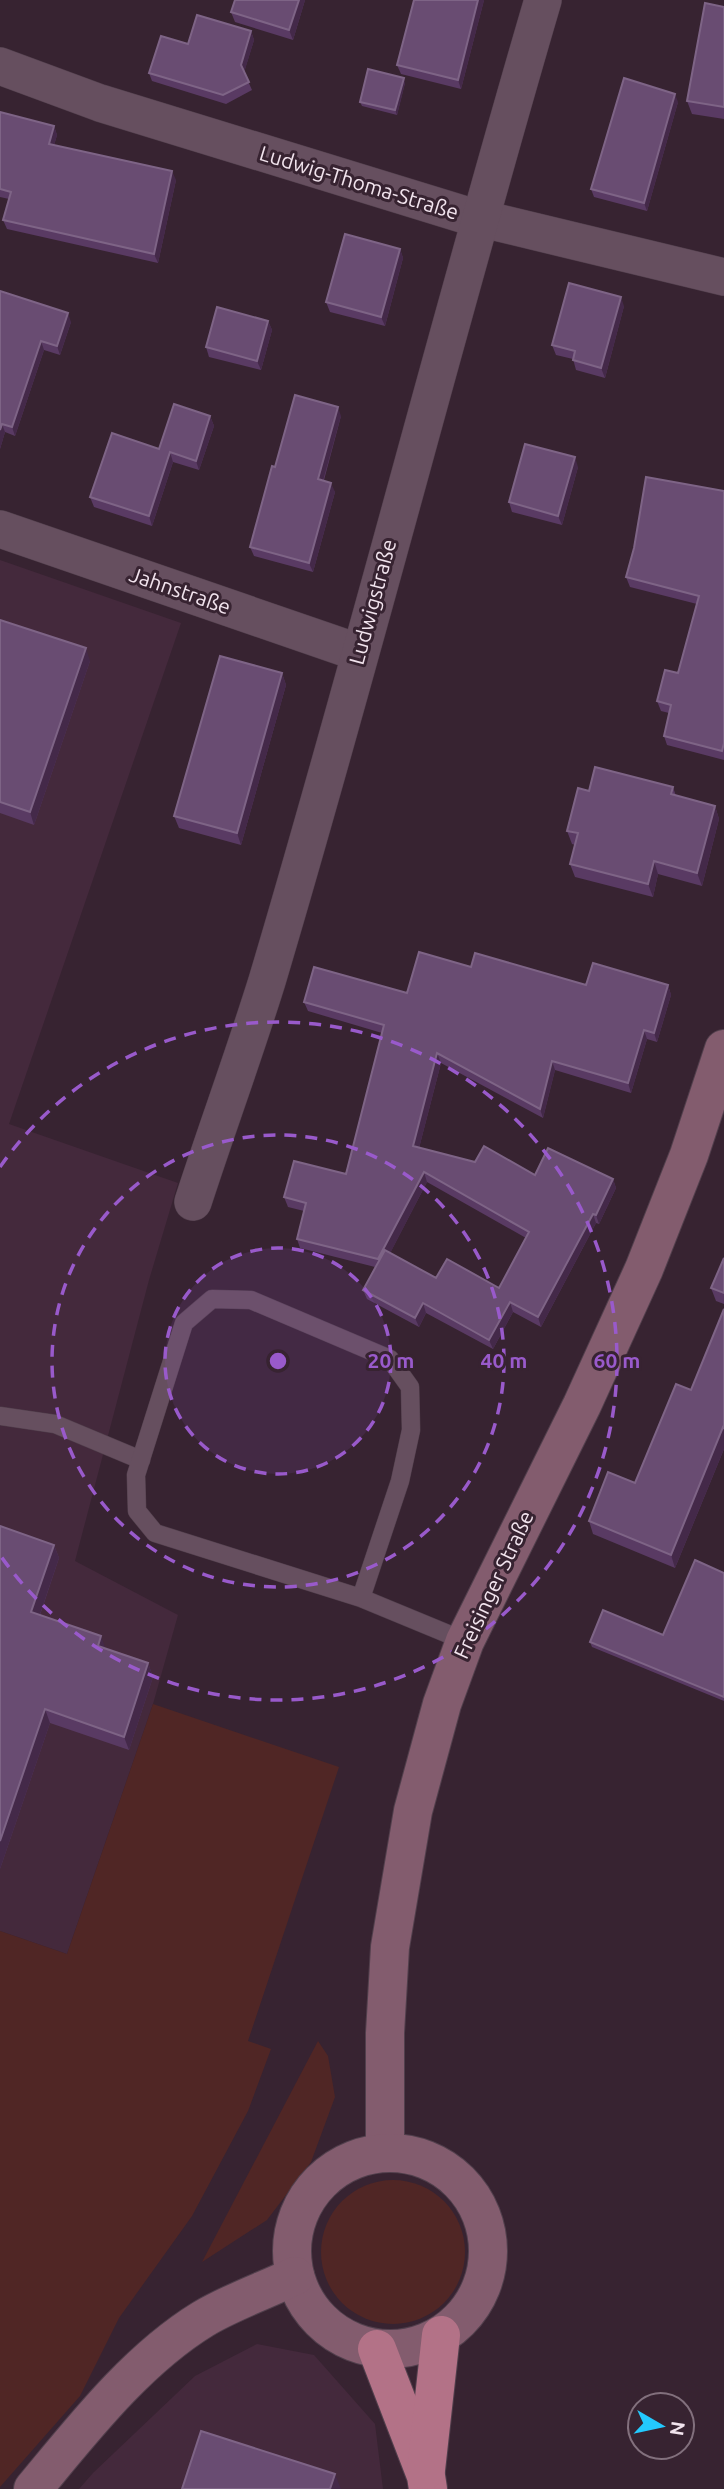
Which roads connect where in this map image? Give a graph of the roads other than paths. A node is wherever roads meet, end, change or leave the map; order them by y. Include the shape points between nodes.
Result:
1 (543, 0) edge
2 (0, 66) edge
3 (479, 218) junction
4 (724, 277) edge
5 (0, 529) edge
6 (360, 653) junction
7 (724, 1049) edge
8 (193, 1202) dead end
9 (0, 1416) edge
10 (141, 1460) junction
11 (361, 1598) junction
12 (465, 1641) junction
13 (385, 2152) junction
14 (295, 2276) junction
15 (441, 2335) junction
16 (376, 2349) junction
17 (427, 2482) edge
18 (33, 2489) edge

1 - 3 street, Ludwigstraße
2 - 3 street, Ludwig-Thoma-Straße via 112,106
3 - 4 street, Ludwig-Thoma-Straße
3 - 6 street, Ludwigstraße
5 - 6 street, Jahnstraße
6 - 8 street, Ludwigstraße via 266,982
7 - 12 main road, Freisinger Straße via 644,1269
9 - 10 lane via 55,1424
10 - 11 lane via 136,1475 136,1511 155,1533
10 - 11 lane via 184,1323 212,1299 251,1300 390,1359 410,1387 411,1430 400,1481
11 - 12 lane
12 - 13 main road, Freisinger Straße via 442,1704 413,1811 390,1947
13 - 14 main road via 348,2161 331,2171 308,2196 293,2231
13 - 15 main road via 422,2158 453,2175 477,2205 485,2224 489,2251 482,2285 460,2320
14 - 16 main road via 300,2292 324,2325 341,2337
14 - 18 main road via 203,2319 166,2347 107,2401
15 - 16 main road via 415,2346
15 - 17 highway
16 - 17 highway

